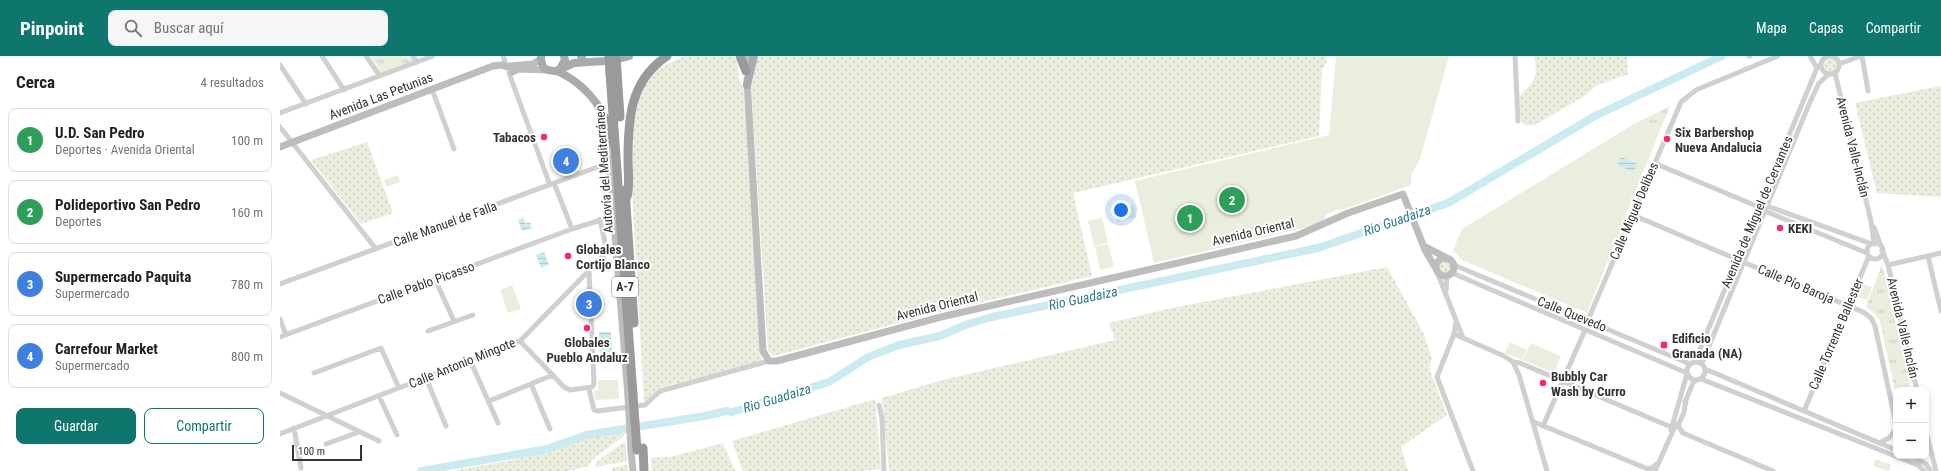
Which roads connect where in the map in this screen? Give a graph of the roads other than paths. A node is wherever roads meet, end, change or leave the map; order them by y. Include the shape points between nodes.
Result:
1 (322, 56) edge
2 (366, 56) edge
3 (413, 56) edge
4 (433, 56) edge
5 (503, 56) edge
6 (564, 56) edge
7 (630, 56) edge
8 (667, 56) edge
9 (754, 56) edge
10 (1514, 56) edge
11 (1778, 56) edge
12 (1810, 56) edge
13 (1861, 56) edge
14 (541, 57) edge
15 (618, 57) edge
16 (744, 57) edge
17 (1826, 57) edge
18 (607, 58) edge
19 (417, 62) junction
20 (1839, 64) junction
21 (280, 65) edge
22 (1819, 66) junction
23 (508, 69) junction
24 (556, 69) junction
25 (746, 71) joint
26 (614, 72) junction
27 (1835, 73) junction
28 (1829, 74) junction
29 (380, 76) junction
30 (747, 85) junction
31 (344, 90) junction
32 (432, 90) junction
33 (1868, 91) dead end
34 (306, 104) junction
35 (599, 107) junction
36 (280, 114) edge
37 (1518, 121) dead end
38 (280, 127) edge
39 (292, 143) junction
40 (280, 148) edge
41 (454, 149) dead end
42 (1654, 163) junction
43 (610, 164) junction
44 (618, 178) junction
45 (552, 184) junction
46 (626, 204) junction
47 (1759, 207) junction
48 (1766, 208) junction
49 (614, 216) junction
50 (1633, 216) junction
51 (600, 219) junction
52 (1871, 220) junction
53 (572, 229) junction
54 (1873, 244) junction
55 (1424, 246) junction
56 (1882, 248) junction
57 (376, 249) junction
58 (616, 250) junction
59 (606, 252) junction
60 (1941, 253) edge
61 (1868, 254) junction
62 (1928, 256) junction
63 (1446, 257) junction
64 (1878, 258) junction
65 (1736, 259) junction
66 (1743, 262) junction
67 (1454, 265) junction
68 (1888, 265) junction
69 (1436, 270) junction
70 (589, 271) junction
71 (1449, 275) junction
72 (435, 279) junction
73 (280, 284) edge
74 (1446, 294) junction
75 (1848, 306) junction
76 (1941, 311) edge
77 (473, 315) dead end
78 (280, 319) edge
79 (1588, 320) junction
80 (454, 321) junction
81 (1456, 322) junction
82 (1585, 330) junction
83 (428, 331) dead end
84 (1454, 334) junction
85 (283, 336) edge
86 (1464, 339) junction
87 (520, 341) junction
88 (470, 360) junction
89 (769, 361) junction
90 (1513, 362) junction
91 (1692, 362) junction
92 (1702, 363) junction
93 (1705, 369) junction
94 (314, 373) dead end
95 (1687, 373) junction
96 (553, 375) junction
97 (426, 378) junction
98 (1698, 380) junction
99 (1562, 382) junction
100 (531, 384) junction
101 (1916, 387) edge
102 (399, 388) junction
103 (590, 389) junction
104 (280, 393) edge
105 (633, 395) junction
106 (380, 396) junction
107 (1686, 400) junction
108 (489, 401) junction
109 (879, 405) dead end
110 (1804, 411) junction
111 (327, 416) junction
112 (1534, 422) junction
113 (498, 423) dead end
114 (1896, 423) edge
115 (446, 426) dead end
116 (1543, 426) junction
117 (1671, 427) junction
118 (294, 428) junction
119 (550, 429) dead end
120 (359, 432) junction
121 (1893, 433) edge
122 (280, 434) edge
123 (1671, 434) junction
124 (397, 435) dead end
125 (379, 441) dead end
126 (1879, 443) junction
127 (326, 444) dead end
128 (1893, 449) edge
129 (637, 450) junction
130 (1929, 450) edge
131 (1917, 459) edge
132 (1658, 463) junction
133 (301, 468) dead end
134 (633, 471) edge
135 (638, 471) edge
136 (644, 471) edge
137 (884, 471) edge
138 (1473, 471) edge
139 (1547, 471) edge
140 (1655, 471) edge
141 (1773, 471) edge
142 (1931, 471) edge

1 - 31 street
2 - 29 street
3 - 19 street
4 - 19 street
5 - 23 street
6 - 24 main road
7 - 15 main road
8 - 46 highway via 647,72 635,96 630,125 629,190
9 - 30 main road
10 - 37 street
11 - 42 street, Calle Miguel Delibes via 1696,90 1681,102
12 - 22 street
13 - 20 street
13 - 33 street
14 - 23 street, Avenida Las Petunias via 533,64
14 - 24 main road via 544,67
15 - 26 highway, Autovía del Mediterráneo / A-7, bridge
16 - 25 highway
17 - 20 street via 1837,59
17 - 22 street
18 - 24 main road via 574,63
18 - 26 highway, Autovía del Mediterráneo / A-7, bridge
19 - 29 street
20 - 27 street via 1839,69
21 - 34 street
22 - 28 street
22 - 47 street, Avenida de Miguel de Cervantes
23 - 24 street, Avenida Las Petunias
23 - 32 street, Avenida Las Petunias via 500,64
23 - 45 street
24 - 35 main road via 582,87
25 - 30 street
26 - 44 highway, Autovía del Mediterráneo / A-7
26 - 46 highway, Autovía del Mediterráneo / A-7
27 - 28 street
27 - 52 street, Avenida Valle-Inclán
28 - 48 street, Avenida de Miguel de Cervantes via 1819,83
29 - 31 street
30 - 89 street via 764,351
31 - 34 street
32 - 39 street, Avenida Las Petunias
32 - 41 street
34 - 36 street
35 - 43 street via 607,137
35 - 44 highway via 608,129
38 - 39 street
39 - 40 street, Avenida Las Petunias
39 - 57 street
42 - 47 street
42 - 50 street, Calle Miguel Delibes
43 - 45 street, Calle Manuel de Falla
43 - 49 street
44 - 105 highway, Autovía del Mediterráneo / A-7
45 - 53 street
45 - 57 street, Calle Manuel de Falla
46 - 105 highway, Autovía del Mediterráneo / A-7
47 - 65 street, Avenida de Miguel de Cervantes
48 - 54 street
48 - 61 street
48 - 66 street, Avenida de Miguel de Cervantes
49 - 51 street, Calle Pablo Picasso
49 - 58 street
50 - 65 street
50 - 79 street, Calle Miguel Delibes
51 - 53 street, Calle Pablo Picasso
51 - 59 street
52 - 54 street, Avenida Valle-Inclán
52 - 56 street, Avenida Valle-Inclán
53 - 72 street, Calle Pablo Picasso
54 - 56 street
54 - 61 street via 1869,247
55 - 63 street
55 - 69 street
55 - 89 street, Avenida Oriental via 1403,194 1348,213 1296,236 941,317
56 - 64 street via 1882,254
56 - 68 street, Avenida Valle Inclán
57 - 73 street, Calle Manuel de Falla
58 - 59 street
58 - 105 street
59 - 70 street, Calle Antonio Mingote
60 - 62 street
61 - 64 street via 1873,259
61 - 75 street, Calle Torrente Ballester
62 - 68 street
62 - 76 street
63 - 67 street
63 - 69 street via 1438,260
64 - 68 street, Avenida Valle Inclán
65 - 91 street, Avenida de Miguel de Cervantes
66 - 75 street, Calle Pío Baroja
66 - 92 street, Avenida de Miguel de Cervantes
67 - 71 street
67 - 79 street, Calle Quevedo
68 - 101 street, Avenida Valle Inclán
69 - 71 street via 1442,276
69 - 74 street
70 - 87 street, Calle Antonio Mingote
70 - 103 street via 594,384
71 - 74 street
71 - 82 street, Calle Quevedo
72 - 80 street
72 - 85 street, Calle Pablo Picasso
74 - 81 street
75 - 110 street, Calle Torrente Ballester
75 - 114 street, Calle Pío Baroja via 1871,318 1875,326
77 - 80 street
78 - 85 street
79 - 91 street, Calle Quevedo
80 - 83 street
81 - 84 street
81 - 86 street
82 - 95 street, Calle Quevedo
82 - 99 street
84 - 86 street
84 - 138 street via 1436,378
86 - 90 street
87 - 88 street, Calle Antonio Mingote
87 - 96 street
88 - 97 street, Calle Antonio Mingote
88 - 108 street
89 - 103 street via 660,391 646,405 596,411
90 - 99 street
90 - 112 street
91 - 92 street
91 - 95 street
92 - 93 street
93 - 98 street via 1704,375
93 - 110 street
94 - 102 street via 382,348
95 - 98 street via 1691,379
95 - 117 street via 1685,387
96 - 100 street
96 - 103 street via 570,390
97 - 102 street, Calle Antonio Mingote
97 - 115 street
98 - 107 street via 1693,383
98 - 142 street
99 - 116 street
99 - 117 street
100 - 108 street
100 - 119 street
102 - 106 street, Calle Antonio Mingote
104 - 111 street
105 - 129 highway, Autovía del Mediterráneo / A-7
106 - 111 street, Calle Antonio Mingote
106 - 124 street
107 - 123 street
107 - 141 street via 1678,426 1683,433
108 - 113 street
109 - 137 street via 882,418
110 - 126 street
111 - 118 street, Calle Antonio Mingote
111 - 120 street
112 - 116 street
112 - 139 street
116 - 132 street via 1648,469
117 - 123 street
118 - 122 street, Calle Antonio Mingote
118 - 133 street
120 - 125 street
120 - 127 street
121 - 126 street
123 - 132 street
126 - 128 street
129 - 134 street
129 - 135 highway, Autovía del Mediterráneo / A-7
129 - 136 highway, Autovía del Mediterráneo / A-7
130 - 142 street via 1932,458
131 - 142 street via 1926,464
132 - 140 street

